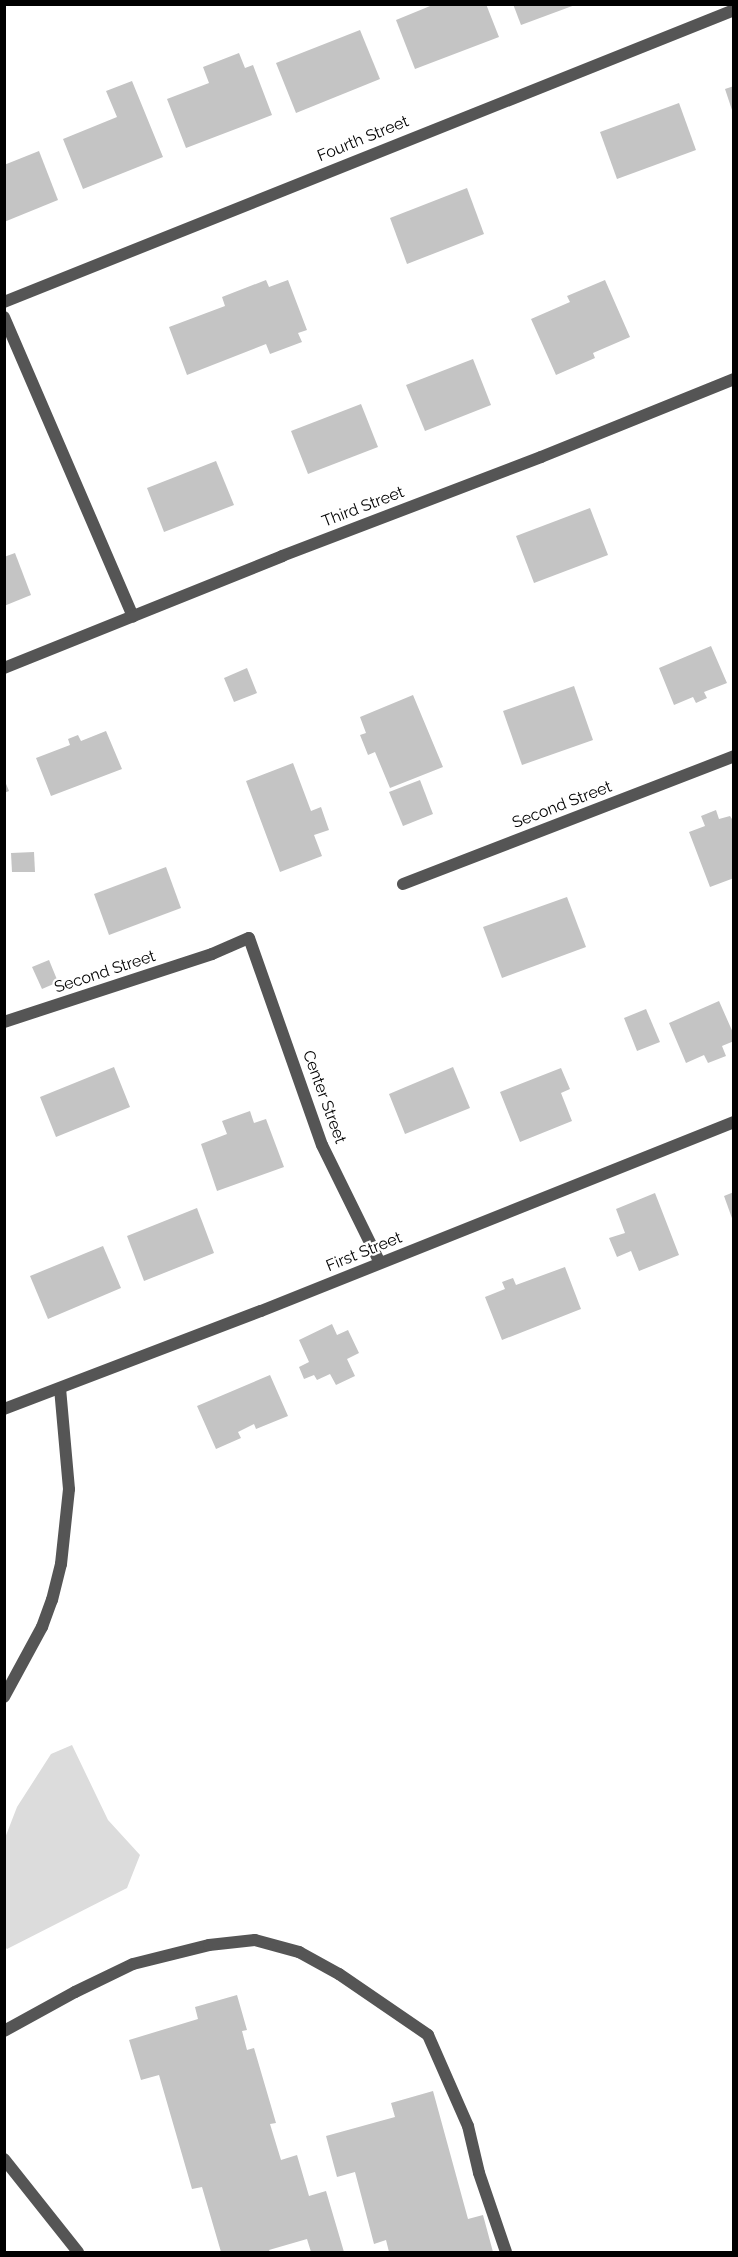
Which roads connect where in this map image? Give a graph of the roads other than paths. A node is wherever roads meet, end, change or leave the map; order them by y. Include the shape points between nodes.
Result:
1 (734, 10) edge
2 (4, 302) edge
3 (4, 318) edge
4 (734, 379) edge
5 (133, 616) junction
6 (4, 668) edge
7 (734, 756) edge
8 (403, 884) dead end
9 (249, 938) joint
10 (4, 1022) edge
11 (734, 1122) edge
12 (380, 1263) junction
13 (60, 1388) junction
14 (4, 1409) edge
15 (4, 1697) edge
16 (4, 2031) edge
17 (4, 2159) edge
18 (78, 2253) edge
19 (506, 2253) edge

1 - 2 street, Fourth Street
3 - 5 street
4 - 5 street, Third Street
5 - 6 street, Third Street
7 - 8 street, Second Street
9 - 10 street, Second Street via 212,954
9 - 12 street, Center Street via 322,1144
11 - 12 street, First Street
12 - 13 street, First Street
13 - 14 street, First Street
13 - 15 street via 69,1489 61,1564 42,1627
16 - 19 street via 134,1964 209,1945 255,1940 299,1952 339,1974 428,2035 468,2126 479,2174
17 - 18 street

